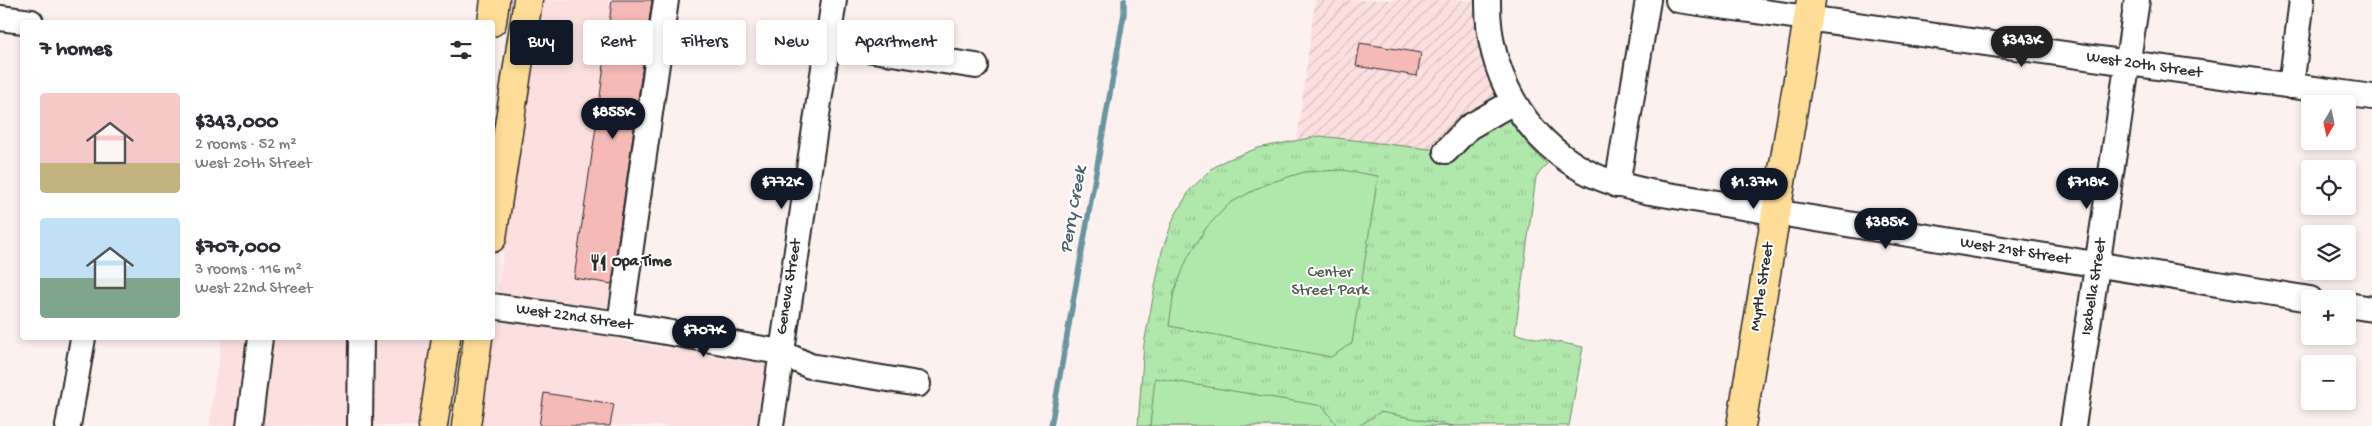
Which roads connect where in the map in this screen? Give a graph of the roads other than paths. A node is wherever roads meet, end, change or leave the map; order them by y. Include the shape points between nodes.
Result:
1 (495, 0) edge
2 (528, 0) edge
3 (666, 0) edge
4 (834, 0) edge
5 (1488, 0) edge
6 (1648, 0) edge
7 (1678, 0) edge
8 (2137, 0) edge
9 (2302, 0) edge
10 (1809, 9) edge
11 (0, 18) edge
12 (492, 20) edge
13 (20, 21) edge
14 (828, 43) junction
15 (2128, 64) junction
16 (976, 66) dead end
17 (2291, 86) junction
18 (2372, 97) edge
19 (1513, 102) junction
20 (1446, 151) dead end
21 (1617, 184) junction
22 (1775, 212) junction
23 (495, 218) edge
24 (2098, 265) junction
25 (2301, 298) edge
26 (495, 306) edge
27 (2356, 306) edge
28 (2372, 309) edge
29 (620, 324) junction
30 (84, 340) edge
31 (260, 340) edge
32 (360, 340) edge
33 (446, 340) edge
34 (478, 340) edge
35 (780, 352) junction
36 (918, 384) dead end
37 (68, 426) edge
38 (250, 426) edge
39 (360, 426) edge
40 (433, 426) edge
41 (466, 426) edge
42 (771, 426) edge
43 (1741, 426) edge
44 (2073, 426) edge

1 - 12 main road
2 - 23 main road
3 - 29 street
4 - 14 street, Geneva Street
5 - 19 street, West 21st Street via 1489,36 1498,69
6 - 21 street
7 - 10 street, West 20th Street
8 - 15 street, Isabella Street
9 - 17 street
10 - 15 street, West 20th Street
10 - 22 main road, Myrtle Street
11 - 13 street
14 - 16 street
14 - 35 street, Geneva Street
15 - 17 street, West 20th Street
15 - 24 street, Isabella Street
17 - 18 street, West 20th Street
19 - 20 street via 1470,127
19 - 21 street, West 21st Street via 1528,123 1560,154 1585,171
21 - 22 street, West 21st Street
22 - 24 street, West 21st Street
22 - 43 main road, Myrtle Street
24 - 25 street, West 21st Street
24 - 44 street, Isabella Street
26 - 29 street, West 22nd Street
27 - 28 street
29 - 35 street, West 22nd Street
30 - 37 street
31 - 38 street
32 - 39 street
33 - 40 main road
34 - 41 main road
35 - 36 street, West 22nd Street via 810,366
35 - 42 street, Geneva Street

